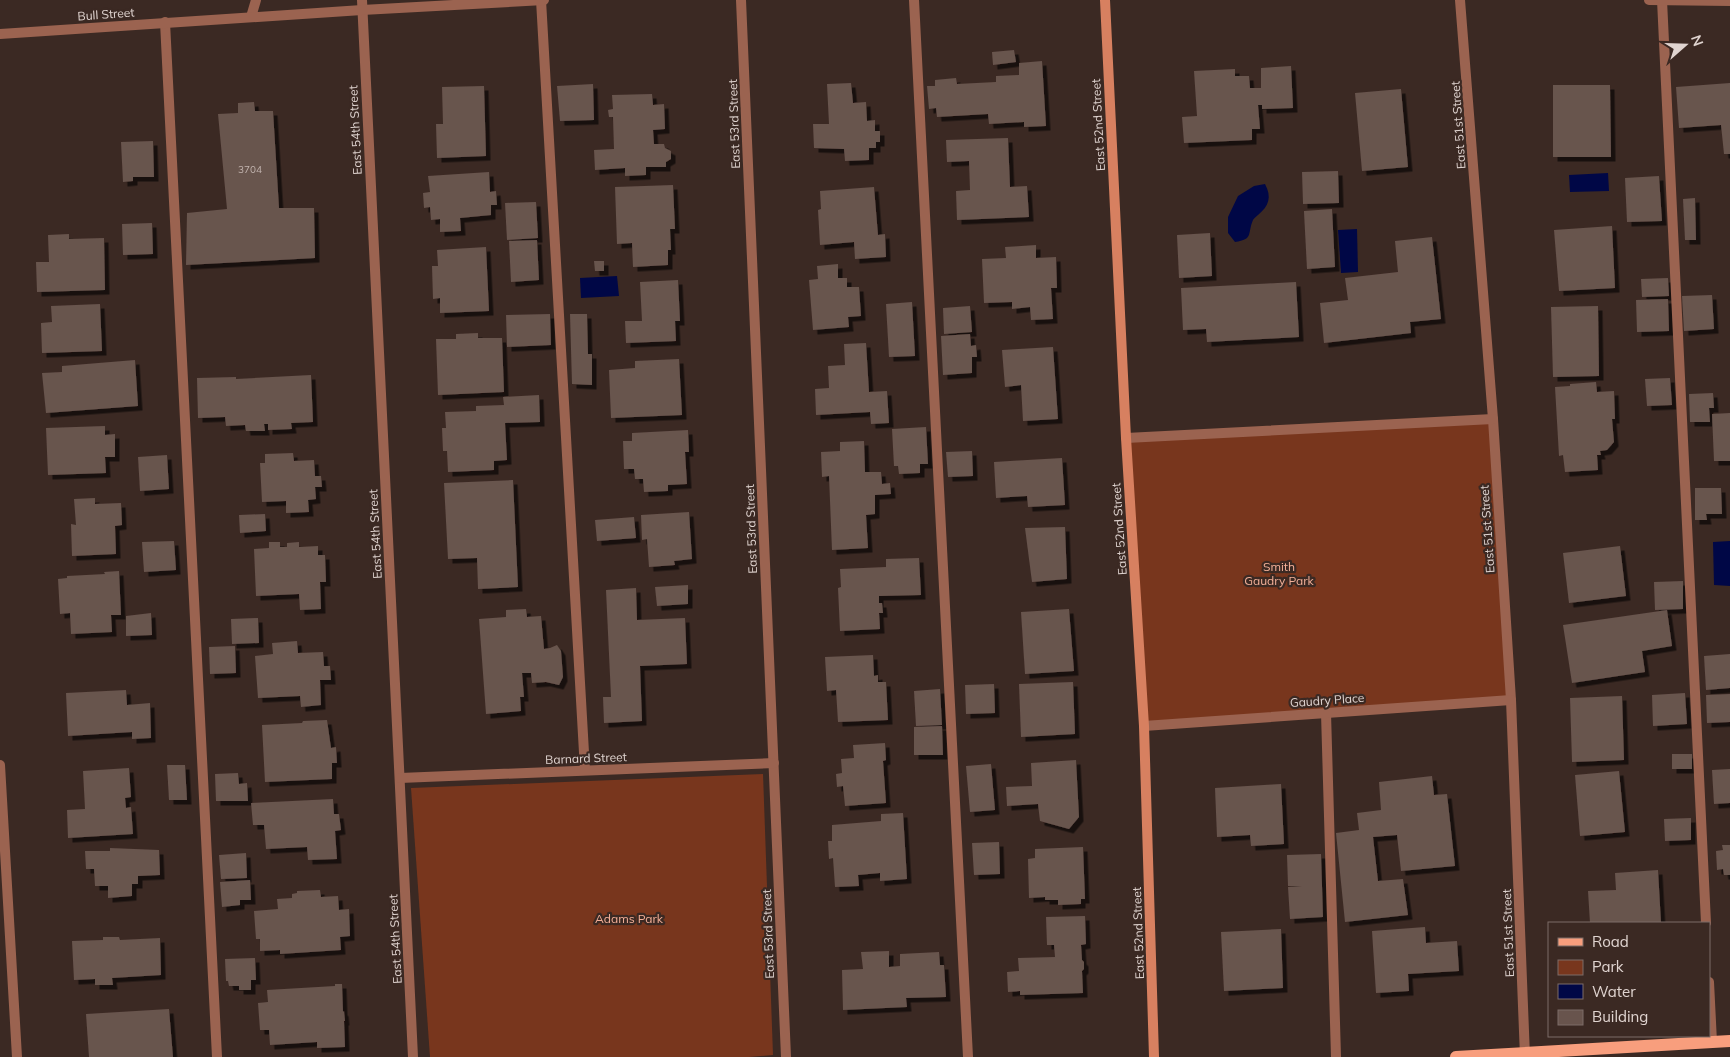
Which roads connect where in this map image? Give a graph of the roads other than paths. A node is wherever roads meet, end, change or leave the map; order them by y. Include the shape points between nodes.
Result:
1 (256, 0) edge
2 (542, 0) edge
3 (741, 0) edge
4 (914, 0) edge
5 (1105, 0) edge
6 (1460, 0) edge
7 (1649, 0) edge
8 (1662, 0) edge
9 (1730, 1) edge
10 (362, 5) edge
11 (251, 17) junction
12 (165, 22) junction
13 (0, 34) edge
14 (1493, 419) junction
15 (1126, 438) junction
16 (1511, 700) junction
17 (1326, 713) junction
18 (1144, 726) junction
19 (774, 763) junction
20 (0, 764) edge
21 (586, 770) junction
22 (400, 778) junction
23 (1706, 922) edge
24 (1710, 1002) edge
25 (1712, 1042) junction
26 (1730, 1042) edge
27 (1525, 1055) edge
28 (17, 1057) edge
29 (217, 1057) edge
30 (413, 1057) edge
31 (786, 1057) edge
32 (968, 1057) edge
33 (1154, 1057) edge
34 (1336, 1057) edge
35 (1456, 1057) edge

1 - 11 street
2 - 10 street, Bull Street
2 - 21 street
3 - 19 street, East 53rd Street
4 - 32 street
5 - 15 main road, East 52nd Street
6 - 14 street, East 51st Street
7 - 8 street
8 - 9 street
8 - 23 street
10 - 11 street, Bull Street
10 - 22 street, East 54th Street
11 - 12 street, Bull Street
12 - 13 street, Bull Street
12 - 29 street
14 - 15 street
14 - 16 street, East 51st Street
15 - 18 main road, East 52nd Street
16 - 17 street, Gaudry Place
16 - 27 street, East 51st Street
17 - 18 street, Gaudry Place
17 - 34 street
18 - 33 main road, East 52nd Street
19 - 21 street, Barnard Street
19 - 31 street, East 53rd Street
20 - 28 street
21 - 22 street, Barnard Street
22 - 30 street, East 54th Street
24 - 25 street
25 - 26 main road
25 - 27 main road
27 - 35 main road

